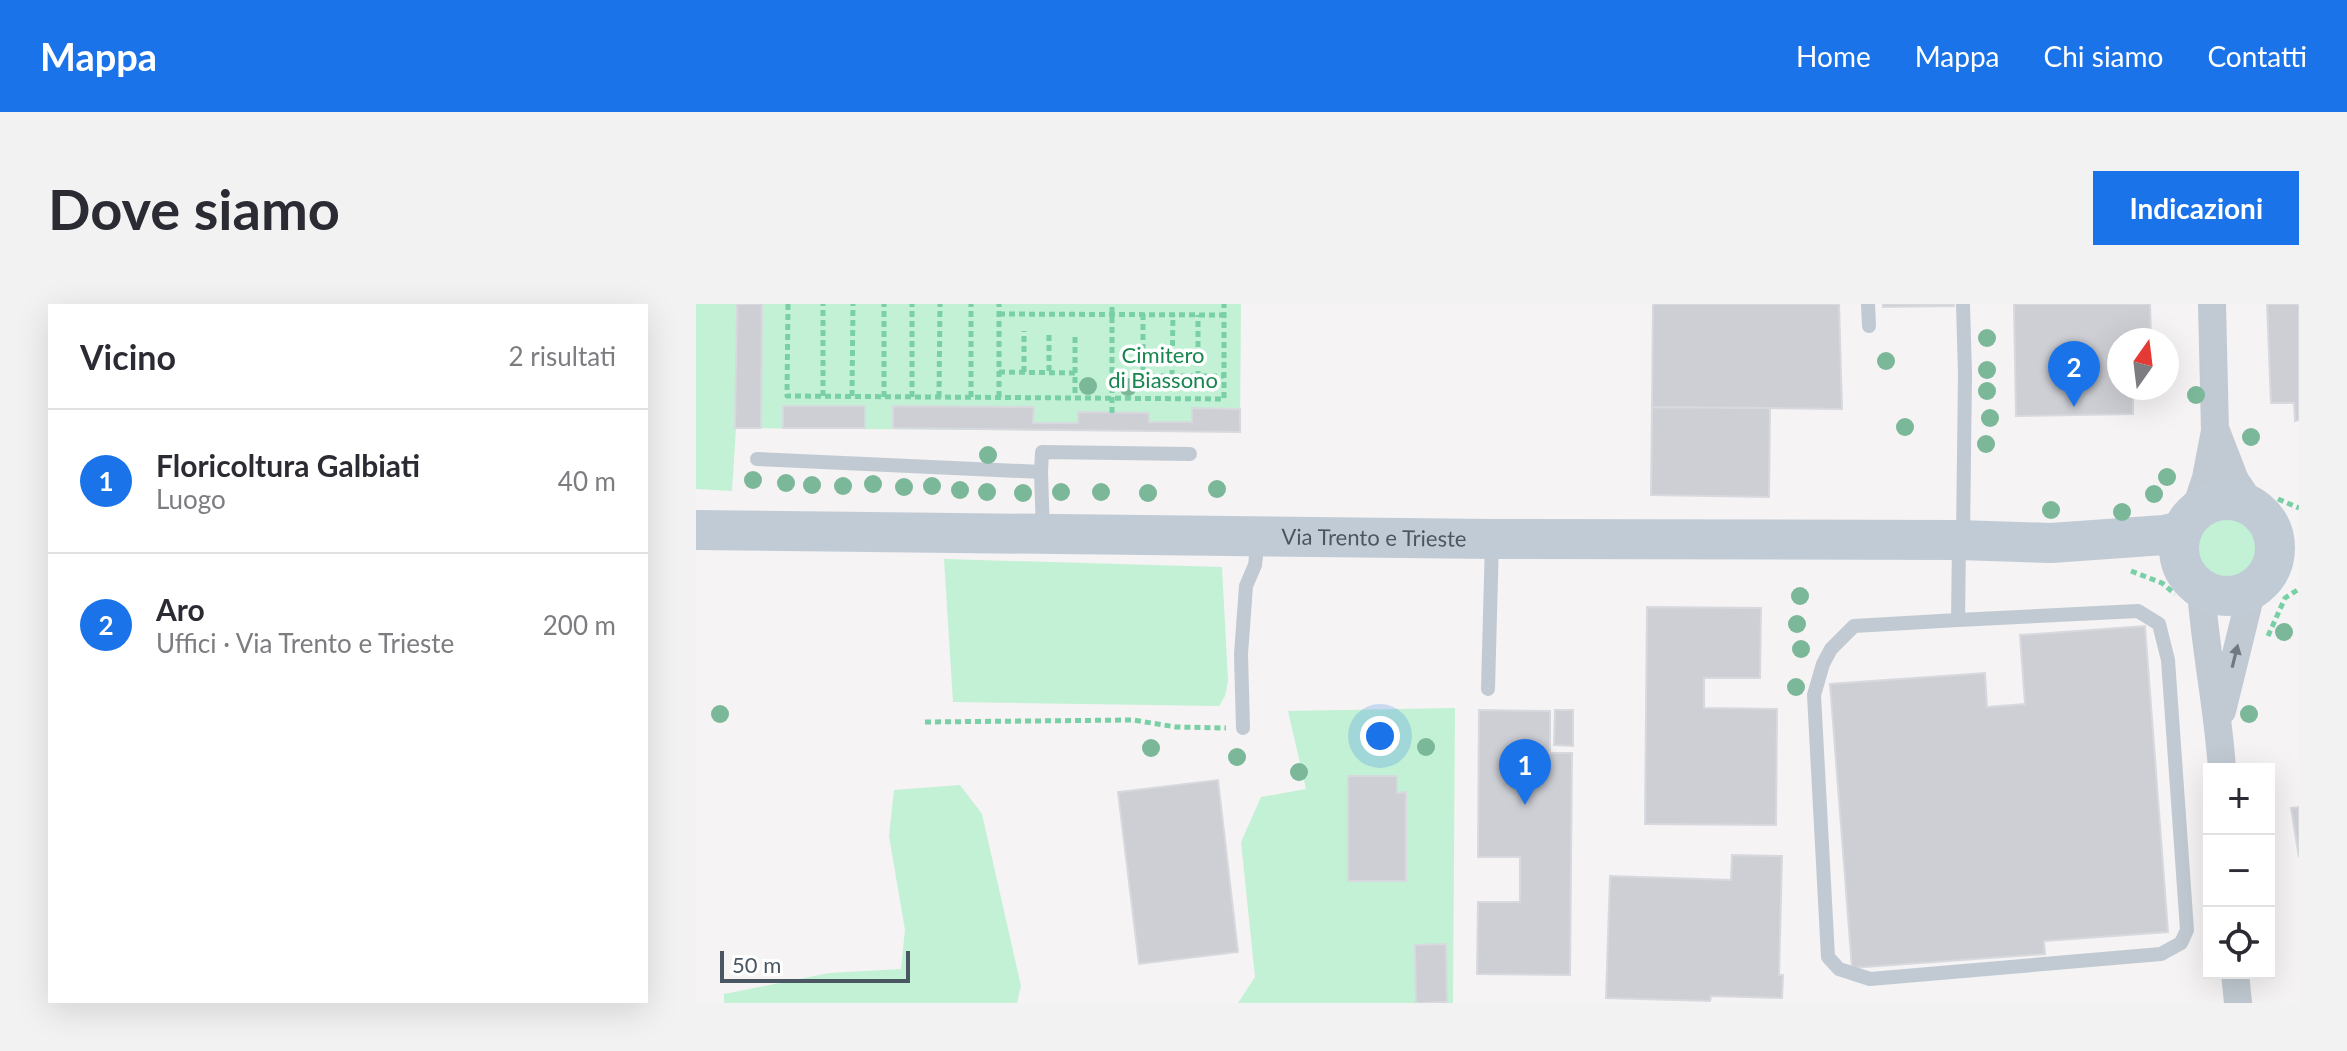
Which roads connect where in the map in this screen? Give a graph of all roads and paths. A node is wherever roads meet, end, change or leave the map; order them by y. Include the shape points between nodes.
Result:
1 (788, 304) edge
2 (823, 304) edge
3 (853, 304) edge
4 (884, 304) edge
5 (912, 304) edge
6 (940, 304) edge
7 (971, 304) edge
8 (999, 304) edge
9 (1112, 304) edge
10 (1224, 304) edge
11 (1868, 304) edge
12 (1963, 304) edge
13 (2212, 304) edge
14 (999, 314) junction
15 (1112, 314) junction
16 (1143, 314) junction
17 (1173, 315) junction
18 (1198, 315) junction
19 (1224, 315) junction
20 (1869, 326) dead end
21 (1024, 331) dead end
22 (1049, 335) dead end
23 (1075, 336) dead end
24 (999, 372) junction
25 (1024, 372) junction
26 (1049, 372) junction
27 (1075, 373) junction
28 (1172, 376) junction
29 (1224, 376) junction
30 (1198, 377) junction
31 (823, 396) junction
32 (852, 396) junction
33 (884, 397) junction
34 (912, 397) junction
35 (939, 397) junction
36 (971, 397) junction
37 (999, 397) junction
38 (1075, 397) junction
39 (1112, 398) junction
40 (1112, 413) dead end
41 (2215, 431) junction
42 (1190, 454) dead end
43 (757, 459) dead end
44 (1041, 472) junction
45 (2273, 519) edge
46 (2188, 522) junction
47 (696, 530) edge
48 (1043, 533) junction
49 (1259, 536) junction
50 (1492, 539) junction
51 (1961, 540) junction
52 (2051, 543) junction
53 (2272, 579) edge
54 (2194, 582) junction
55 (1958, 620) junction
56 (1488, 689) dead end
57 (925, 722) dead end
58 (2219, 724) junction
59 (1243, 728) joint
60 (2222, 763) edge
61 (2236, 979) edge
62 (2238, 1003) edge

1 - 31 path via 787,396
2 - 31 path
3 - 32 path
4 - 33 path
5 - 34 path
6 - 35 path
7 - 36 path
8 - 14 path
9 - 15 path
10 - 19 path
11 - 20 lane
12 - 51 lane
13 - 41 street
14 - 15 path
14 - 24 path
15 - 16 path
15 - 39 path
16 - 17 path
16 - 28 path via 1143,376
17 - 18 path
17 - 28 path
18 - 19 path
18 - 30 path
19 - 29 path
21 - 25 path
22 - 26 path
23 - 27 path
24 - 25 path
24 - 37 path
25 - 26 path
26 - 27 path
27 - 38 path
28 - 30 path
29 - 30 path
29 - 39 path via 1224,399
31 - 32 path
32 - 33 path
33 - 34 path
34 - 35 path
35 - 36 path
36 - 37 path
37 - 38 path
38 - 39 path
39 - 40 path
41 - 45 street via 2235,480
41 - 46 street via 2206,478
42 - 44 lane via 1042,452
43 - 44 lane
44 - 48 lane
45 - 46 street, Via Trento e Trieste via 2238,502 2222,501 2207,505
45 - 53 street
46 - 52 street, Via Trento e Trieste via 2164,535
46 - 54 street via 2179,554
47 - 48 street, Via Trento e Trieste
48 - 49 street, Via Trento e Trieste
49 - 50 street, Via Trento e Trieste
49 - 59 lane via 1246,586
50 - 51 street, Via Trento e Trieste
50 - 56 lane
51 - 52 street, Via Trento e Trieste
51 - 55 lane
52 - 54 street, Via Trento e Trieste via 2139,560
53 - 54 street, Via Trento e Trieste via 2236,596 2217,596
58 -> 53 street
54 - 58 street
55 - 55 lane via 1854,626 1823,664 1814,695 1828,957 1839,969 1870,979 2161,954 2181,943 2187,930 2182,854 2168,660 2159,624 2138,611
57 - 59 path via 1133,720
58 - 60 street
61 - 62 street

